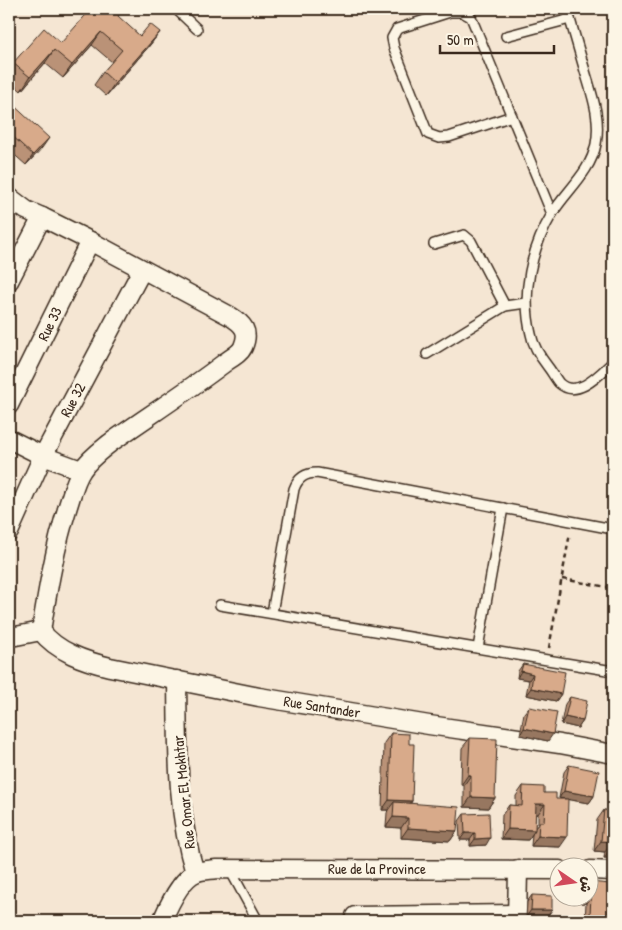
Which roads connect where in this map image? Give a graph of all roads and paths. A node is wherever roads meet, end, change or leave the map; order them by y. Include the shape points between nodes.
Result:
1 (176, 9) edge
2 (567, 9) edge
3 (570, 19) junction
4 (198, 28) dead end
5 (506, 36) dead end
6 (512, 116) junction
7 (9, 197) edge
8 (552, 214) junction
9 (42, 217) junction
10 (90, 241) junction
11 (434, 244) dead end
12 (142, 270) junction
13 (9, 282) edge
14 (526, 303) junction
15 (505, 306) junction
16 (427, 354) dead end
17 (613, 362) edge
18 (9, 406) edge
19 (9, 439) edge
20 (43, 456) junction
21 (81, 470) junction
22 (502, 508) junction
23 (572, 521) junction
24 (613, 529) edge
25 (9, 532) edge
26 (562, 579) junction
27 (613, 588) edge
28 (220, 605) dead end
29 (272, 614) junction
30 (41, 631) junction
31 (11, 639) edge
32 (478, 648) junction
33 (548, 659) junction
34 (613, 671) edge
35 (176, 680) junction
36 (613, 754) edge
37 (229, 868) junction
38 (518, 869) junction
39 (550, 870) edge
40 (600, 870) edge
41 (613, 871) edge
42 (195, 873) junction
43 (355, 916) dead end
44 (517, 918) edge
45 (162, 921) edge
46 (258, 921) edge

1 - 4 lane
2 - 3 lane
3 - 5 lane
3 - 8 lane via 598,117 598,131 587,168
6 - 6 lane via 471,17 462,12 450,12 397,29 392,38 394,48 428,134 449,137
6 - 8 lane
7 - 9 street
8 - 14 lane via 533,259
9 - 10 street
9 - 13 street
10 - 12 street
10 - 18 street, Rue 33
11 - 15 lane via 464,236 471,240
12 - 20 street, Rue 32
12 - 21 street via 242,323 245,340 242,349 110,443
14 - 15 lane
14 - 17 lane via 531,335 538,353 559,383 572,389 591,381
15 - 16 lane
19 - 20 street
20 - 21 street
20 - 25 street, Rue 32
21 - 30 street via 59,535
22 - 23 lane
22 - 29 lane via 317,473 305,475 294,489
22 - 32 lane
23 - 24 lane
23 - 26 path
26 - 27 path
26 - 33 path
28 - 29 lane
29 - 32 lane
30 - 31 street
30 - 35 street, Rue Santander via 66,652 90,662
32 - 33 lane
33 - 34 lane
35 - 36 street, Rue Santander via 260,697
35 - 42 street, Rue Omar El Mokhtar via 182,804
37 - 38 street, Rue de la Province
37 - 42 street, Rue de la Province
37 - 46 lane
38 - 39 street, Rue de la Province
38 - 44 street
40 - 41 street
42 - 45 street via 183,884
43 - 44 street

